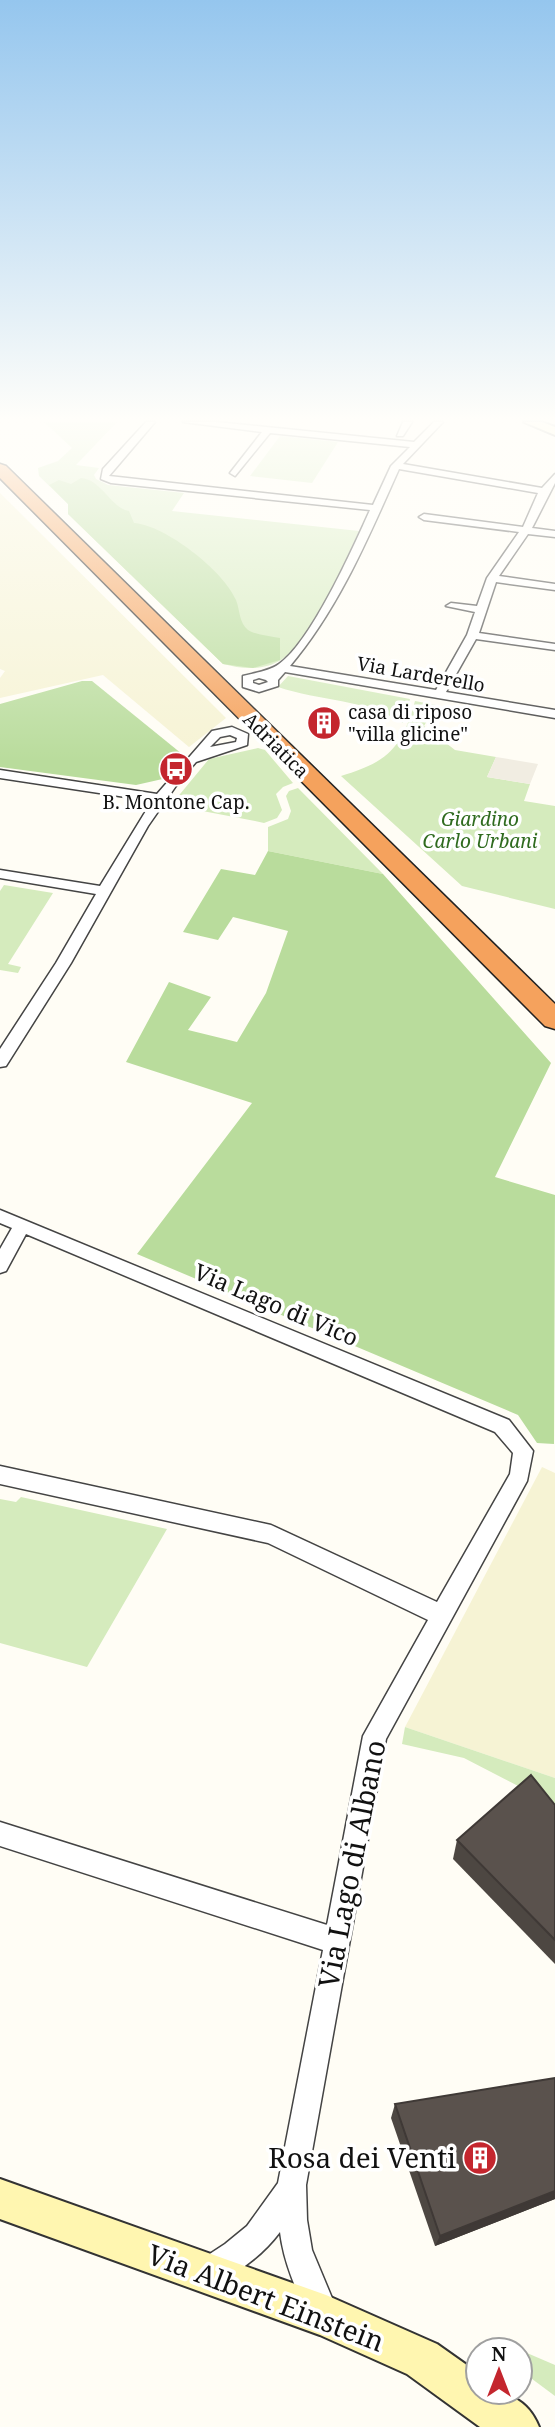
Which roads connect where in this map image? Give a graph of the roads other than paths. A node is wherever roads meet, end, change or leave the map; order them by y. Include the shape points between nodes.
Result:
1 (67, 535) edge
2 (84, 535) edge
3 (363, 535) edge
4 (522, 535) edge
5 (492, 578) junction
6 (555, 587) edge
7 (451, 606) dead end
8 (481, 610) junction
9 (473, 635) junction
10 (555, 647) edge
11 (277, 674) junction
12 (259, 675) dead end
13 (439, 695) junction
14 (555, 714) edge
15 (192, 758) dead end
16 (0, 774) edge
17 (160, 798) junction
18 (0, 874) edge
19 (103, 891) junction
20 (555, 1003) edge
21 (555, 1020) edge
22 (1, 1059) edge
23 (0, 1216) edge
24 (22, 1224) junction
25 (0, 1266) edge
26 (523, 1451) joint
27 (0, 1475) edge
28 (441, 1615) junction
29 (0, 1834) edge
30 (336, 1941) junction
31 (292, 2185) junction
32 (0, 2199) edge
33 (206, 2272) junction
34 (326, 2316) junction
35 (517, 2427) edge

1 - 21 highway, Adriatica
2 - 20 highway, Adriatica
3 - 11 street via 307,639
4 - 5 street
5 - 6 street
5 - 8 street
7 - 8 street
8 - 9 street
9 - 10 street
9 - 13 street
11 - 12 street, Via Larderello via 274,684 264,688 247,685 247,678
11 - 13 street, Via Larderello
13 - 14 street, Via Larderello
15 - 17 street
16 - 17 street
17 - 19 street
18 - 19 street
19 - 22 street via 74,947
23 - 24 street, Via Lago di Vico
24 - 25 street
24 - 26 street, Via Lago di Vico via 502,1426
26 - 28 street, Via Lago di Albano via 520,1475
27 - 28 street via 271,1534
28 - 30 street, Via Lago di Albano via 375,1735
29 - 30 street
30 - 31 street, Via Lago di Albano
31 - 33 street, Via Lago di Albano via 274,2220 255,2240
31 - 34 street, Via Lago di Albano via 295,2245
32 - 33 street, Via Albert Einstein
33 - 34 street, Via Albert Einstein
34 - 35 street, Via Albert Einstein via 422,2359

